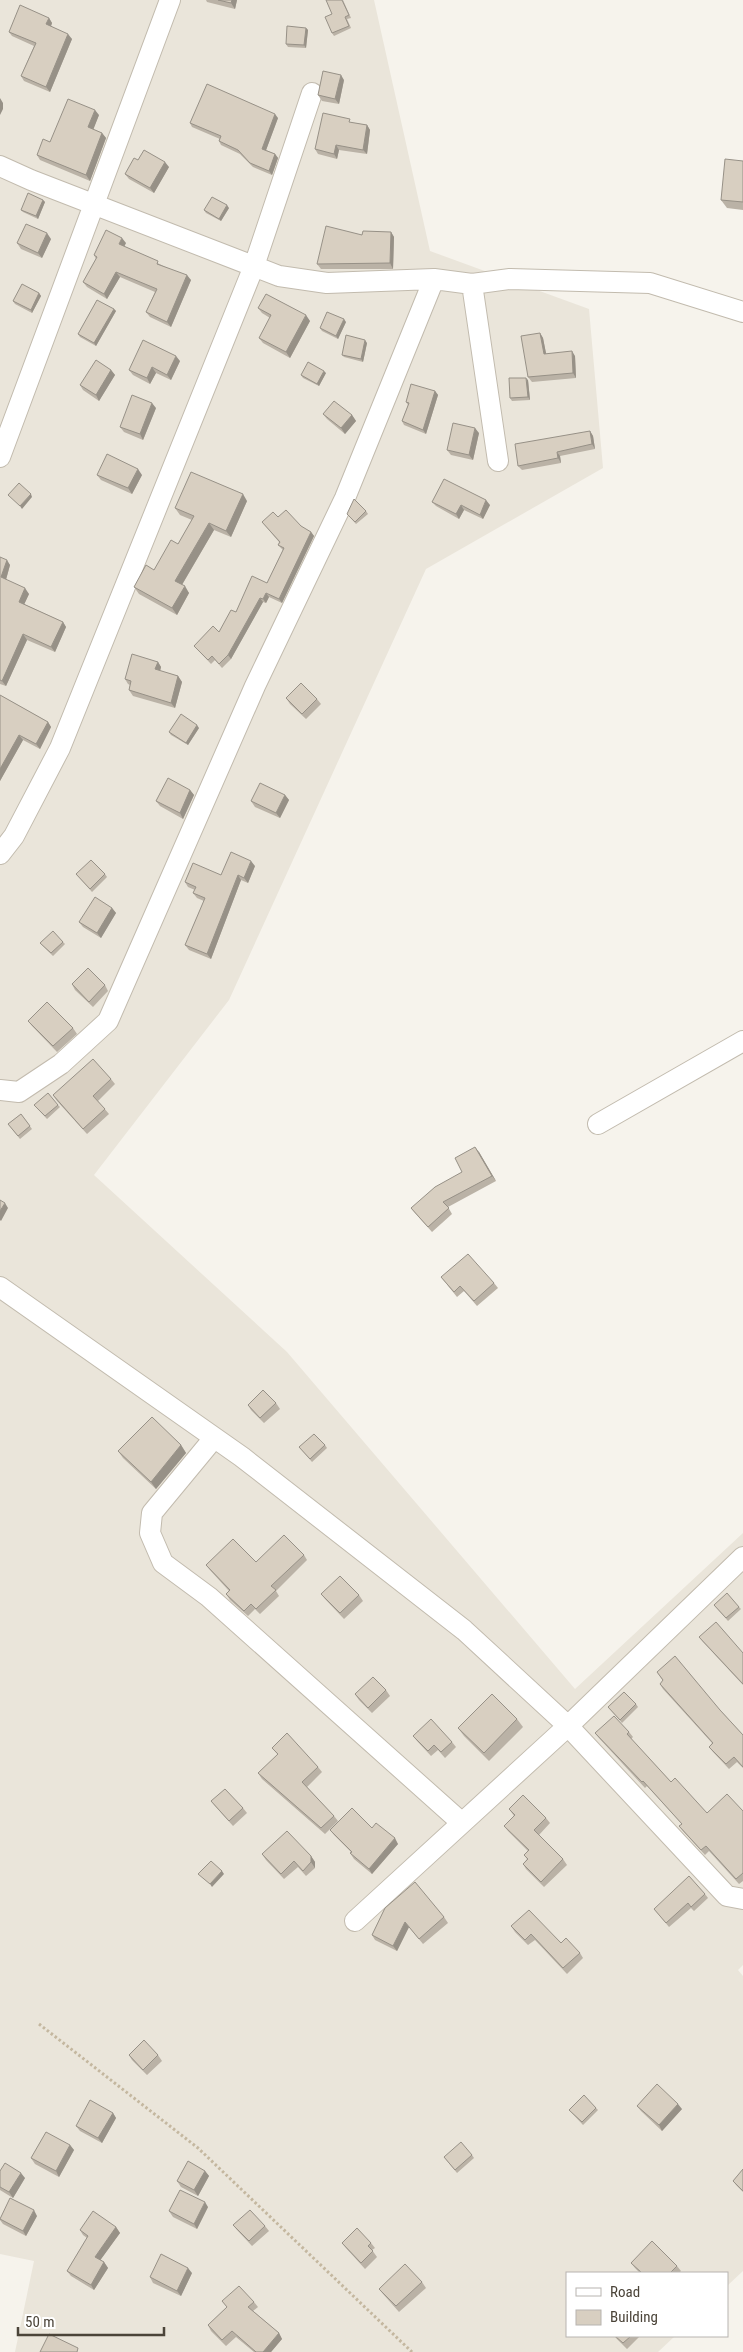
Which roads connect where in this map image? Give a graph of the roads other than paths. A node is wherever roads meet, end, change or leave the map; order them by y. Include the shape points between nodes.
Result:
1 (170, 0) edge
2 (312, 93) dead end
3 (0, 166) edge
4 (96, 205) junction
5 (254, 266) junction
6 (434, 279) junction
7 (472, 284) junction
8 (743, 312) edge
9 (0, 457) edge
10 (498, 461) dead end
11 (0, 854) edge
12 (743, 1041) edge
13 (0, 1090) edge
14 (598, 1124) dead end
15 (0, 1287) edge
16 (214, 1438) junction
17 (743, 1557) edge
18 (568, 1726) junction
19 (462, 1823) junction
20 (743, 1899) edge
21 (355, 1922) dead end

1 - 4 street
2 - 5 street
3 - 4 street
4 - 5 street
4 - 9 street
5 - 6 street via 279,276 327,283
5 - 11 street via 60,748 14,836
6 - 7 street
6 - 13 street via 345,498 255,686 108,1021 61,1064 19,1092
7 - 8 street via 510,280 650,283
7 - 10 street
12 - 14 street
15 - 16 street
16 - 18 street via 464,1630
16 - 19 street via 152,1514 150,1533 163,1563 209,1597
17 - 18 street
18 - 19 street
18 - 20 street via 727,1896
19 - 21 street

